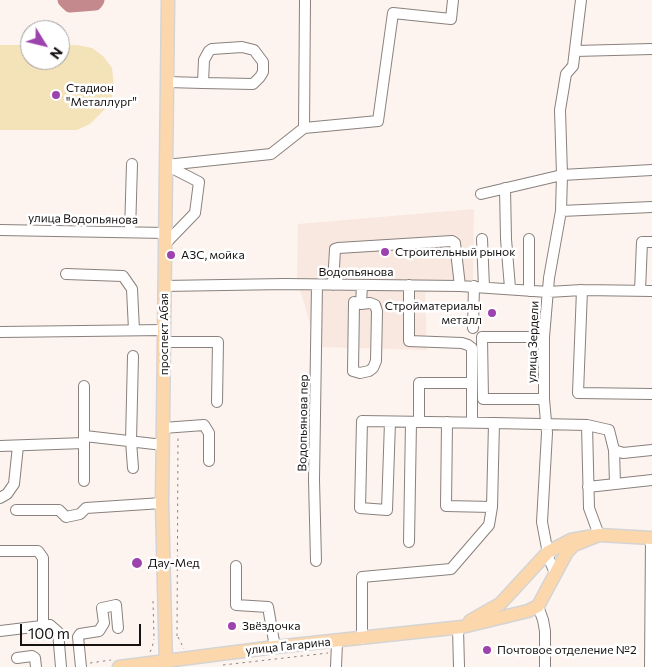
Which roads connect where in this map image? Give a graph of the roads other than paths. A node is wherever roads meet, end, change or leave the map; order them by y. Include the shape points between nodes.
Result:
1 (168, 0) edge
2 (304, 0) edge
3 (453, 0) edge
4 (581, 0) edge
5 (652, 48) edge
6 (575, 51) junction
7 (167, 82) junction
8 (203, 83) junction
9 (304, 128) junction
10 (132, 164) dead end
11 (166, 165) junction
12 (652, 170) edge
13 (562, 175) junction
14 (505, 188) junction
15 (481, 194) dead end
16 (652, 207) edge
17 (561, 211) junction
18 (0, 230) edge
19 (130, 232) junction
20 (529, 238) dead end
21 (166, 239) junction
22 (482, 239) dead end
23 (652, 242) edge
24 (66, 274) dead end
25 (317, 285) junction
26 (333, 285) junction
27 (362, 285) junction
28 (409, 285) junction
29 (164, 286) junction
30 (460, 286) junction
31 (479, 286) junction
32 (510, 288) junction
33 (582, 290) junction
34 (529, 291) junction
35 (640, 291) junction
36 (652, 291) edge
37 (548, 292) junction
38 (361, 304) junction
39 (473, 328) dead end
40 (134, 330) junction
41 (0, 332) edge
42 (164, 336) junction
43 (544, 337) junction
44 (133, 356) dead end
45 (472, 383) junction
46 (84, 386) dead end
47 (652, 394) edge
48 (544, 398) junction
49 (217, 402) dead end
50 (390, 422) junction
51 (415, 422) junction
52 (447, 422) junction
53 (472, 422) junction
54 (494, 423) junction
55 (547, 424) junction
56 (587, 425) junction
57 (163, 428) junction
58 (84, 440) junction
59 (131, 441) junction
60 (0, 446) edge
61 (18, 446) junction
62 (163, 446) junction
63 (614, 450) junction
64 (652, 450) edge
65 (209, 461) dead end
66 (133, 468) dead end
67 (652, 480) edge
68 (84, 481) dead end
69 (615, 484) junction
70 (588, 487) junction
71 (0, 498) edge
72 (162, 502) junction
73 (492, 507) junction
74 (16, 510) dead end
75 (599, 535) junction
76 (651, 538) edge
77 (409, 542) dead end
78 (0, 551) edge
79 (548, 552) junction
80 (316, 561) dead end
81 (236, 566) dead end
82 (555, 573) junction
83 (528, 574) junction
84 (546, 590) junction
85 (500, 604) junction
86 (538, 606) junction
87 (506, 616) junction
88 (43, 626) junction
89 (118, 628) dead end
90 (458, 628) junction
91 (0, 631) edge
92 (362, 639) junction
93 (275, 647) junction
94 (337, 647) junction
95 (17, 658) dead end
96 (118, 663) edge
97 (166, 664) edge
98 (81, 665) edge
99 (36, 667) edge
100 (61, 667) edge
101 (336, 667) edge
102 (459, 667) edge
103 (545, 667) edge
104 (650, 667) edge

1 - 7 main road, проспект Абая
2 - 9 street
3 - 9 street via 451,19 393,13 378,122
4 - 6 street, улица Зердели
5 - 6 street
6 - 13 street, улица Зердели via 573,66 566,74 560,110
7 - 8 street
7 - 11 main road, проспект Абая
8 - 8 street via 253,84 263,72 262,62 254,50 242,47 209,51 204,60
9 - 11 street via 271,154
10 - 19 street
11 - 21 main road, проспект Абая
11 - 21 street via 199,182 195,213
12 - 13 street
13 - 14 street
13 - 17 street, улица Зердели
14 - 15 street
14 - 32 street
16 - 17 street
17 - 37 street, улица Зердели
18 - 19 street, улица Водопьянова
19 - 21 street, улица Водопьянова
20 - 34 street
21 - 29 main road, проспект Абая
22 - 31 street
23 - 35 street via 642,242
24 - 40 street via 123,276 132,289
25 - 26 street, Водопьянова
25 - 29 street, Водопьянова
25 - 80 street, Водопьянова пер
26 - 27 street, Водопьянова
26 - 30 street via 335,249 452,242
27 - 28 street, Водопьянова
27 - 38 street
28 - 30 street, Водопьянова
28 - 45 street via 409,341 468,345 472,348
29 - 42 main road, проспект Абая
30 - 31 street, Водопьянова
31 - 32 street, Водопьянова
31 - 39 street
32 - 34 street, Водопьянова
33 - 35 street, Водопьянова
33 - 37 street, Водопьянова
33 - 47 street via 578,393
34 - 37 street, Водопьянова
35 - 36 street, Водопьянова
37 - 43 street, улица Зердели
38 - 38 street via 354,302 353,371 360,372 369,371 376,362 377,319 375,305
40 - 41 street
40 - 42 street
42 - 49 street via 218,342
42 - 57 main road, проспект Абая
43 - 48 street, улица Зердели
43 - 48 street via 482,337 483,400
44 - 59 street
45 - 51 street via 419,383
45 - 53 street
46 - 58 street
48 - 55 street, улица Зердели
50 - 50 street via 362,421 360,508 387,510
50 - 51 street
51 - 52 street
51 - 77 street
52 - 53 street
52 - 73 street via 446,506
53 - 54 street
54 - 55 street
54 - 73 street
55 - 56 street
55 - 79 street, улица Зердели via 542,522
56 - 63 street via 609,430
56 - 70 street
57 - 62 main road, проспект Абая
57 - 65 street via 204,425 209,433
58 - 59 street
58 - 61 street
58 - 68 street
59 - 62 street
59 - 66 street
60 - 61 street
61 - 71 street via 14,484
62 - 72 main road, проспект Абая
63 - 64 street via 623,453
63 - 69 street
67 - 69 street
69 - 70 street
70 - 75 street via 589,508
72 - 74 street via 86,508 80,514 66,516 59,510
72 - 97 main road, проспект Абая
73 - 92 street via 489,525 451,569 362,577
75 - 76 main road, улица Гагарина
75 - 79 main road, улица Гагарина via 571,540
75 - 82 main road, улица Гагарина via 574,545
76 - 104 street
78 - 88 street via 38,551 43,558
79 - 82 street, улица Зердели
79 - 83 main road, улица Гагарина
81 - 93 street via 236,605 268,606
82 - 84 main road, улица Гагарина
83 - 84 main road via 539,579
83 - 85 main road, улица Гагарина
84 - 86 main road, улица Гагарина
85 - 87 main road via 500,611
85 - 90 main road, улица Гагарина
86 - 87 main road, улица Гагарина
86 - 103 street via 545,631
87 - 90 main road, улица Гагарина
88 - 91 street
88 - 100 street via 50,624 58,632
89 - 98 street via 116,605 102,608 104,623 99,631 78,637
90 - 92 main road, улица Гагарина
90 - 102 street
92 - 94 main road, улица Гагарина
93 - 94 main road, улица Гагарина
93 - 97 main road, улица Гагарина
94 - 101 street
95 - 99 street via 32,656
96 - 97 main road, улица Гагарина

